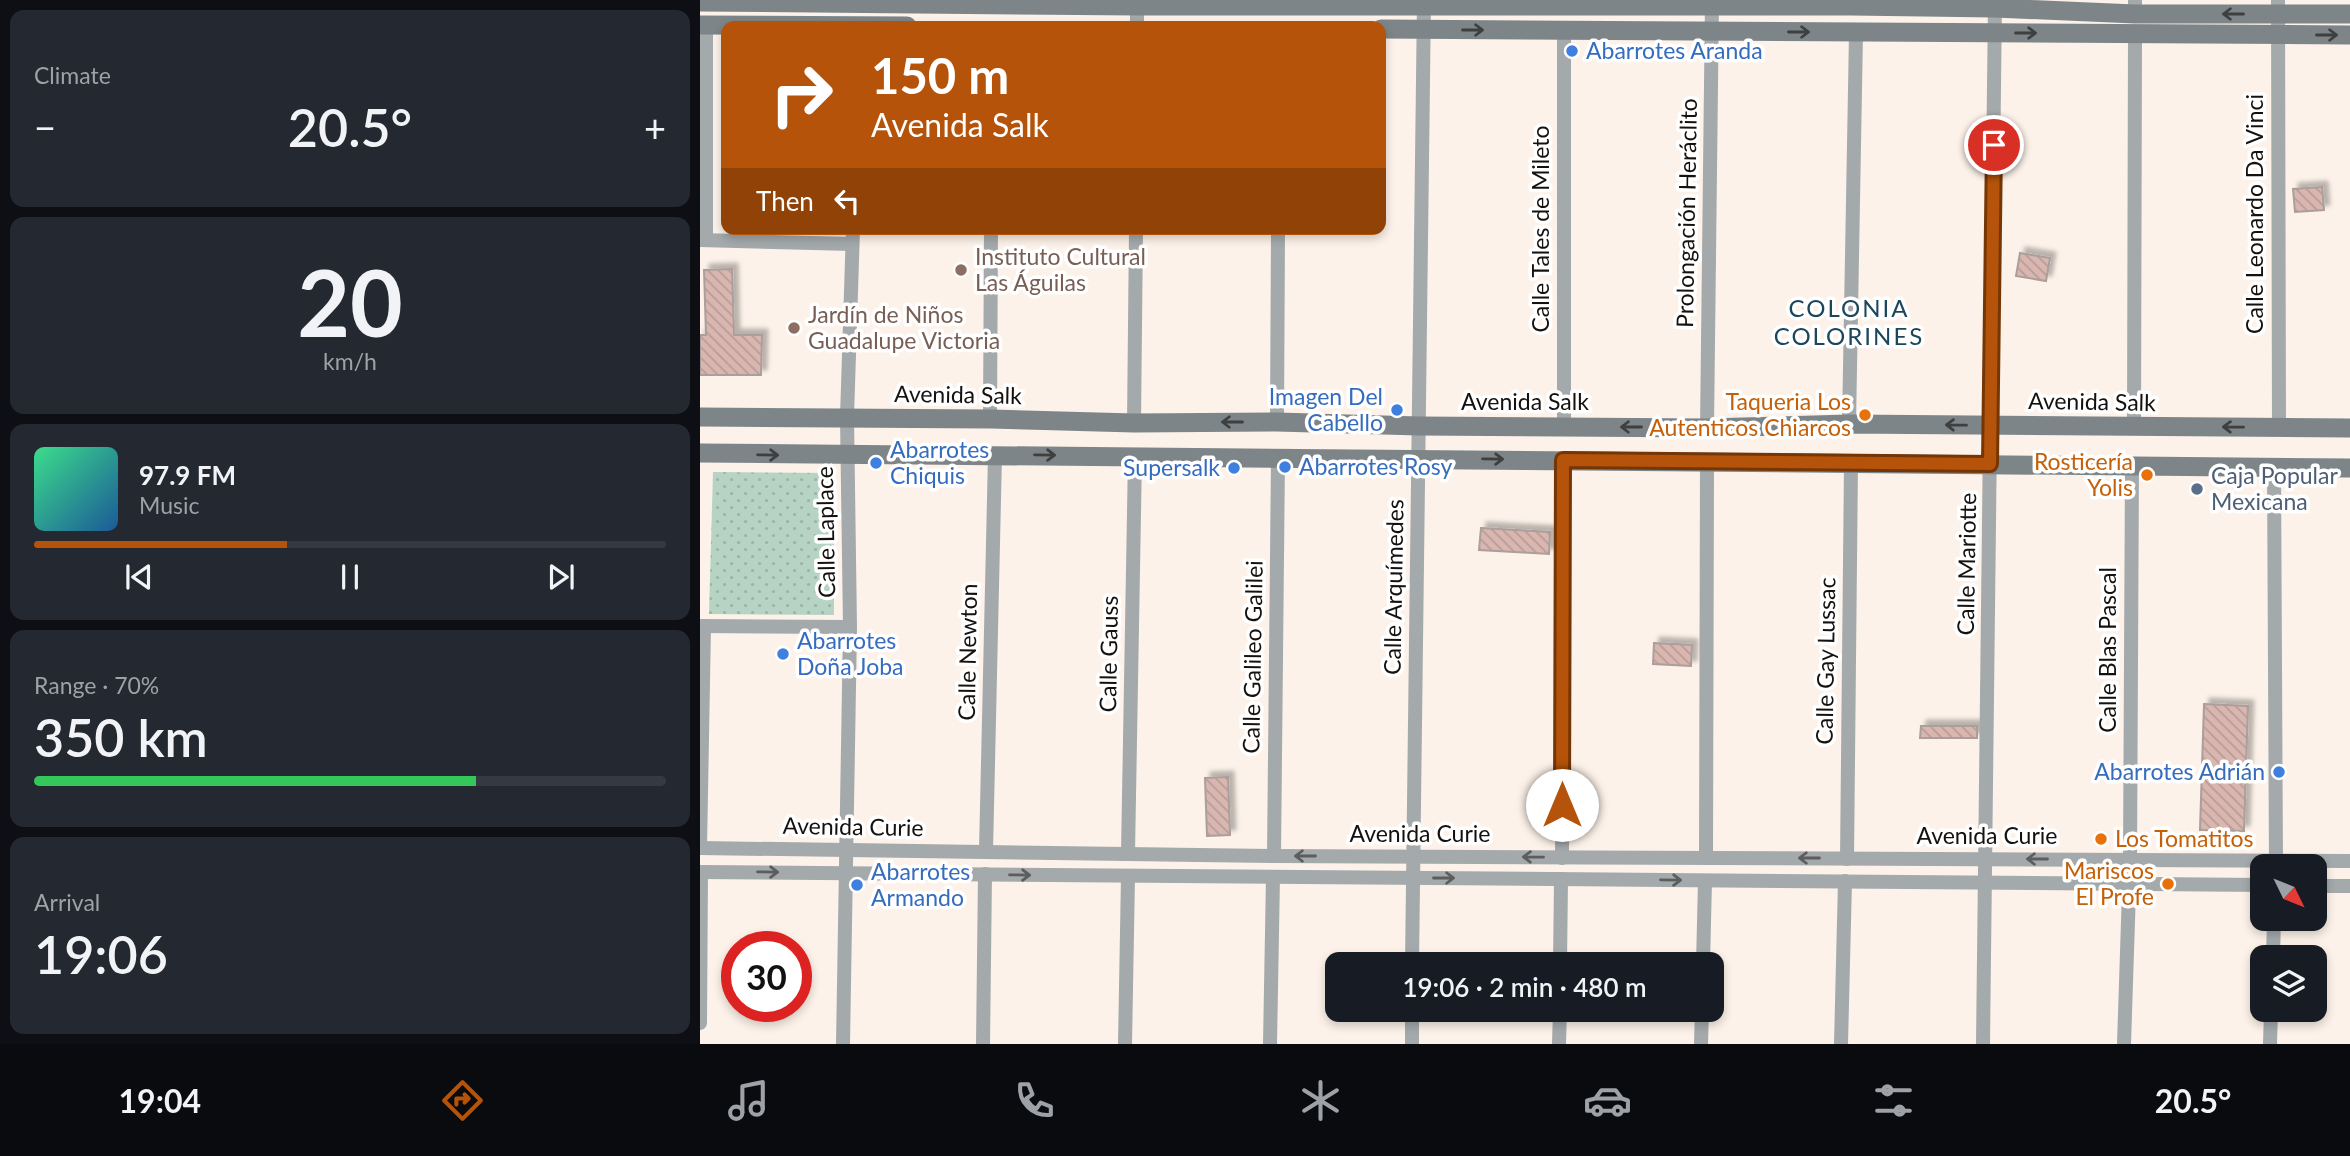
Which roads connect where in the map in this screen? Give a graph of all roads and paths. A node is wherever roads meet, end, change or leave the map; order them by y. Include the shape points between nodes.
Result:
1 (705, 2) edge
2 (854, 2) edge
3 (992, 3) edge
4 (1276, 3) edge
5 (1424, 3) edge
6 (1566, 3) edge
7 (1712, 3) edge
8 (1851, 3) edge
9 (1996, 4) edge
10 (2135, 7) edge
11 (2278, 7) edge
12 (1137, 11) edge
13 (2350, 15) edge
14 (854, 21) edge
15 (703, 25) edge
16 (721, 25) edge
17 (1386, 29) edge
18 (1424, 30) junction
19 (1564, 31) junction
20 (1712, 32) junction
21 (1856, 33) junction
22 (1995, 33) junction
23 (2135, 34) junction
24 (2277, 35) junction
25 (2350, 35) edge
26 (853, 235) edge
27 (992, 235) edge
28 (1136, 235) edge
29 (1278, 235) edge
30 (703, 240) edge
31 (852, 244) junction
32 (700, 417) edge
33 (848, 417) junction
34 (990, 419) junction
35 (1277, 422) junction
36 (1134, 423) junction
37 (1849, 424) junction
38 (1991, 425) junction
39 (1419, 426) junction
40 (2134, 426) junction
41 (1564, 427) junction
42 (1707, 428) junction
43 (2278, 428) junction
44 (2350, 428) edge
45 (700, 453) edge
46 (995, 455) junction
47 (847, 456) junction
48 (1135, 456) junction
49 (1278, 458) junction
50 (1419, 458) junction
51 (1563, 460) junction
52 (1707, 462) junction
53 (1850, 463) junction
54 (1990, 464) junction
55 (2132, 466) junction
56 (2274, 467) junction
57 (2350, 468) edge
58 (702, 626) edge
59 (850, 627) junction
60 (700, 848) edge
61 (848, 850) junction
62 (986, 851) junction
63 (1128, 853) junction
64 (2276, 854) edge
65 (1274, 856) junction
66 (1412, 856) junction
67 (1562, 858) junction
68 (1706, 858) junction
69 (1847, 859) junction
70 (1987, 859) junction
71 (2130, 860) junction
72 (2350, 860) edge
73 (2328, 861) edge
74 (2250, 862) edge
75 (701, 872) edge
76 (847, 873) junction
77 (985, 874) junction
78 (1128, 876) junction
79 (1273, 877) junction
80 (1412, 878) junction
81 (1561, 879) junction
82 (1705, 881) junction
83 (1845, 881) junction
84 (1985, 883) junction
85 (2128, 884) junction
86 (2250, 885) edge
87 (2328, 886) edge
88 (2350, 886) edge
89 (1412, 952) edge
90 (1560, 952) edge
91 (1703, 952) edge
92 (1412, 1022) edge
93 (1560, 1022) edge
94 (1702, 1022) edge
95 (2271, 1022) edge
96 (700, 1023) edge
97 (843, 1044) edge
98 (983, 1044) edge
99 (1125, 1044) edge
100 (1270, 1044) edge
101 (1412, 1044) edge
102 (1559, 1044) edge
103 (1701, 1044) edge
104 (1841, 1044) edge
105 (1983, 1044) edge
106 (2124, 1044) edge
107 (2270, 1044) edge

1 - 2 main road
2 - 3 main road
2 - 14 street
3 - 12 main road
4 - 5 main road
4 - 12 main road
5 - 6 main road
5 - 18 street, Calle Arquímedes
6 - 7 main road
7 - 8 main road
7 - 20 street, Prolongación Heráclito
8 - 9 main road
9 - 10 main road
9 - 22 street, Calle Mariotte
11 -> 10 main road
11 - 13 main road
11 - 24 street, Calle Leonardo Da Vinci
15 - 16 main road
15 - 30 street
17 - 18 main road
18 -> 19 main road
18 - 39 street, Calle Arquímedes
19 - 20 main road
19 - 41 street, Calle Tales de Mileto
20 -> 21 main road
20 - 42 street, Prolongación Heráclito
21 - 22 main road
21 - 37 street
22 -> 23 main road
22 - 38 street, Calle Mariotte
23 - 24 main road
23 - 40 street
24 -> 25 main road
24 - 43 street, Calle Leonardo Da Vinci
26 - 31 street, Calle Laplace
27 - 34 street
28 - 36 street
29 - 35 street
30 - 31 street
31 - 33 street, Calle Laplace
32 - 33 main road, Avenida Salk
33 - 34 main road, Avenida Salk
33 - 47 street, Calle Laplace
34 - 36 main road, Avenida Salk
35 -> 36 main road, Avenida Salk
35 - 39 main road, Avenida Salk
38 -> 37 main road, Avenida Salk
37 - 42 main road, Avenida Salk
38 - 40 main road, Avenida Salk
38 - 54 street, Calle Mariotte
39 - 41 main road, Avenida Salk
39 - 50 street, Calle Arquímedes
43 -> 40 main road, Avenida Salk
42 -> 41 main road, Avenida Salk
43 - 44 main road, Avenida Salk
45 -> 47 main road
46 - 47 main road
46 -> 48 main road
46 - 62 street, Calle Newton
47 - 59 street, Calle Laplace
48 - 49 main road
48 - 63 street, Calle Gauss
49 - 50 main road
49 - 65 street, Calle Galileo Galilei
50 -> 51 main road
50 - 66 street, Calle Arquímedes
51 - 52 main road
51 - 67 street
52 - 53 main road
52 - 68 street
53 - 54 main road
53 - 69 street, Calle Gay Lussac
54 - 55 main road
54 - 70 street, Calle Mariotte
55 - 56 main road
55 - 71 street, Calle Blas Pascal
56 - 57 main road
56 - 64 street
58 - 59 street
58 - 60 street
59 - 61 street, Calle Laplace
60 - 61 street, Avenida Curie
61 - 62 street, Avenida Curie
61 - 76 street, Calle Laplace
62 - 63 street, Avenida Curie
63 - 65 street, Avenida Curie
66 -> 65 street, Avenida Curie
67 -> 66 street, Avenida Curie
66 - 80 street, Calle Arquímedes
67 - 68 street, Avenida Curie
69 -> 68 street, Avenida Curie
69 - 70 street, Avenida Curie
71 -> 70 street, Avenida Curie
70 - 84 street, Calle Mariotte
71 - 74 street, Avenida Curie
71 - 85 street, Calle Blas Pascal
72 - 73 street, Avenida Curie
75 -> 76 street, Avenida Curie
75 - 96 street
76 - 77 street, Avenida Curie
76 - 97 street, Calle Laplace
77 -> 78 street, Avenida Curie
77 - 98 street
78 - 79 street, Avenida Curie
78 - 99 street
79 - 80 street, Avenida Curie
79 - 100 street
80 -> 81 street, Avenida Curie
80 - 89 street, Calle Arquímedes
81 -> 82 street, Avenida Curie
81 - 90 street
82 - 83 street, Avenida Curie
82 - 91 street
83 - 84 street, Avenida Curie
83 - 104 street
84 - 85 street, Avenida Curie
84 - 105 street, Calle Mariotte
85 - 86 street, Avenida Curie
85 - 106 street, Calle Blas Pascal
87 - 88 street
92 - 101 street
93 - 102 street
94 - 103 street
95 - 107 street

